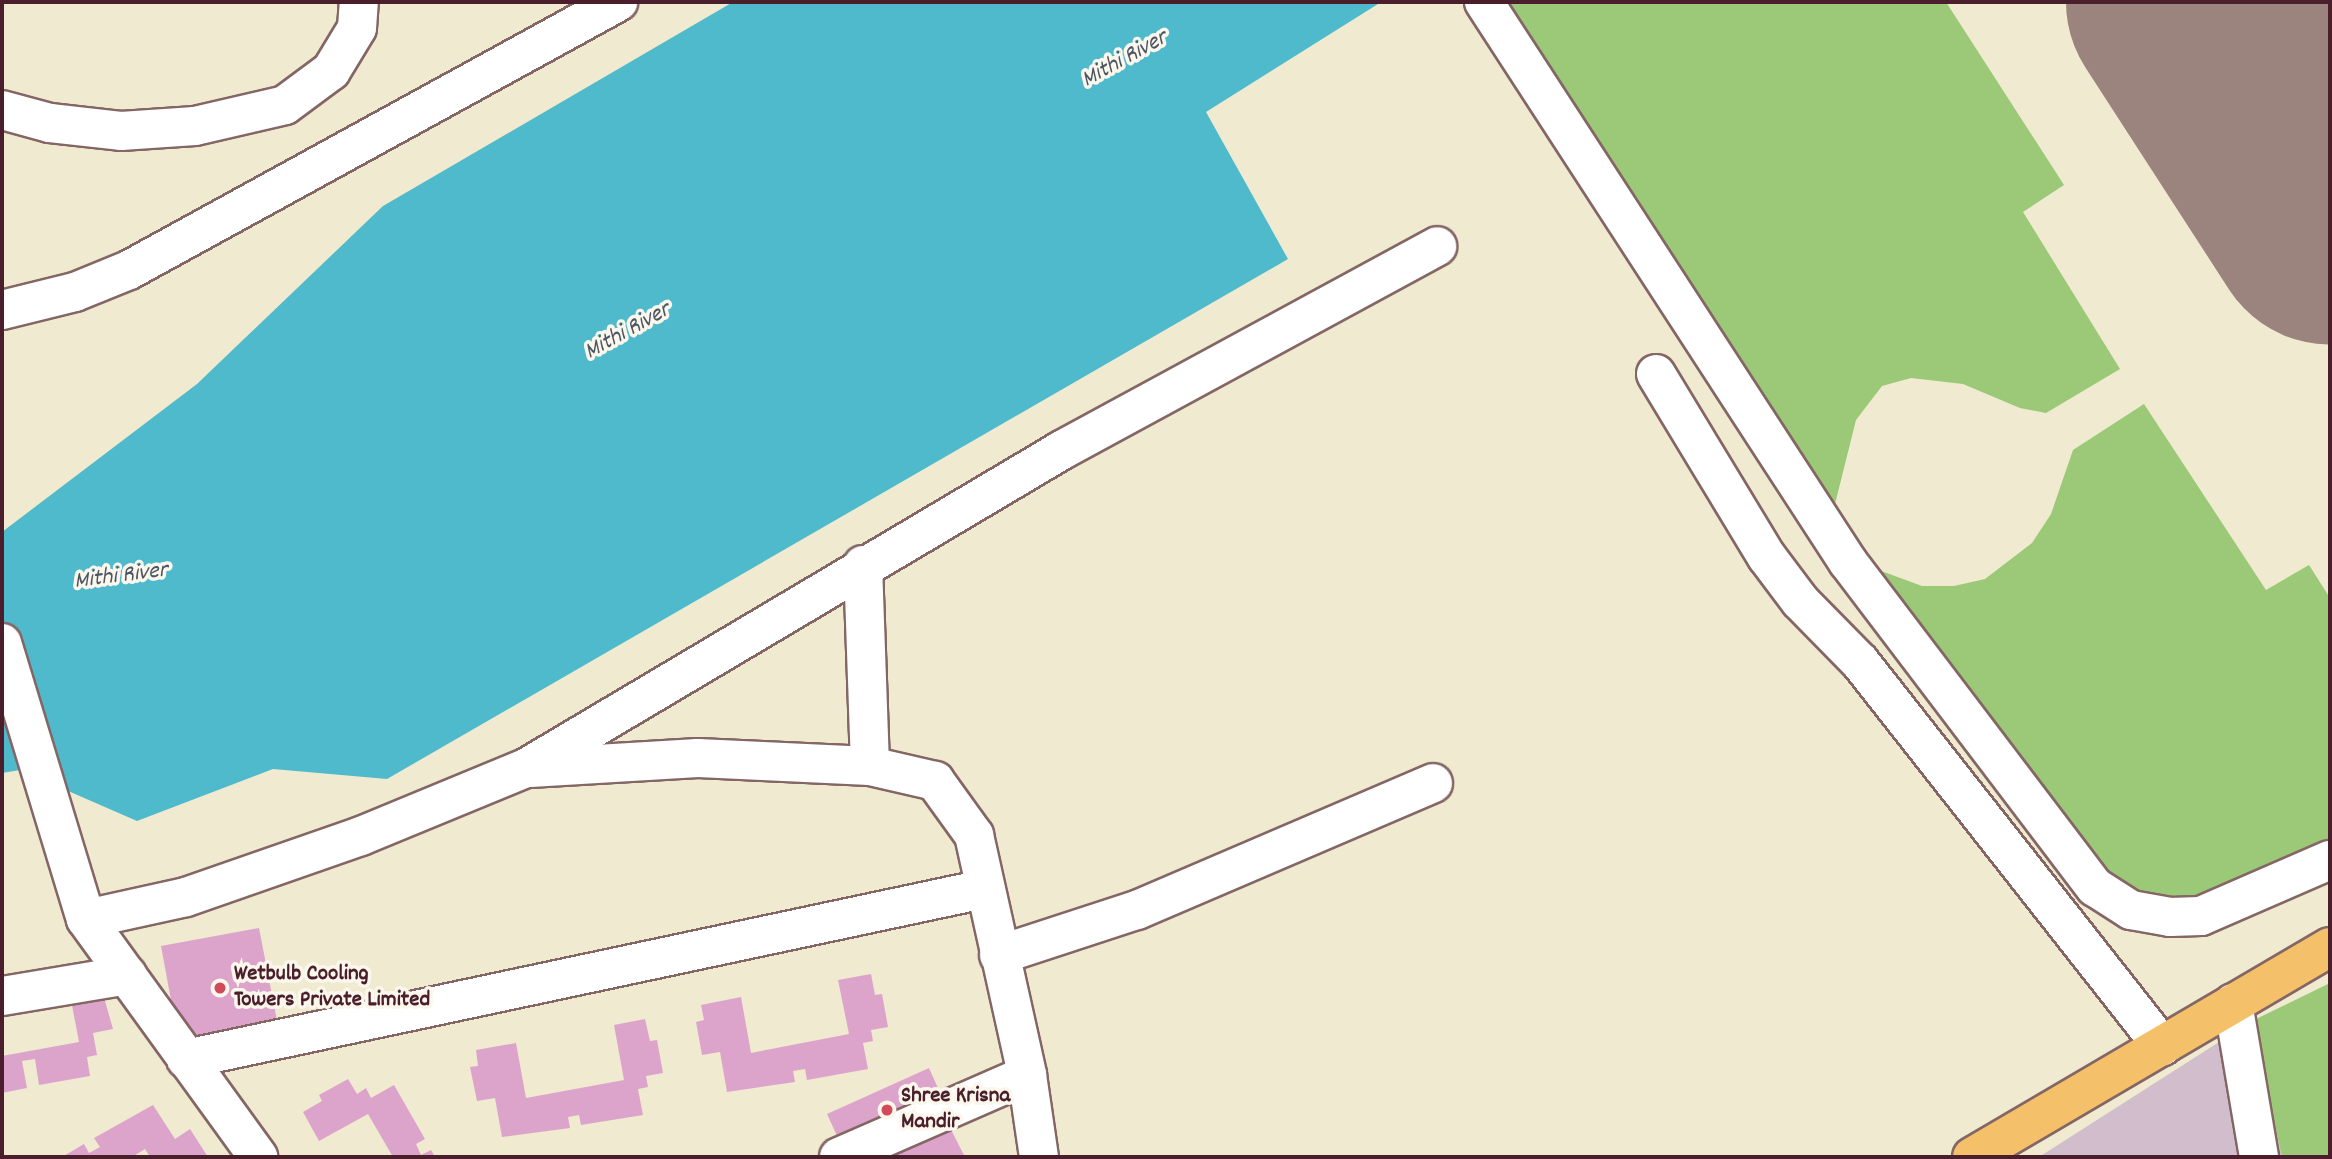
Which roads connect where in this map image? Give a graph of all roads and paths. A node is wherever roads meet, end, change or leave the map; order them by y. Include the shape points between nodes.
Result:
1 (359, 2) edge
2 (618, 2) edge
3 (1484, 2) edge
4 (2, 110) edge
5 (1437, 246) dead end
6 (2, 310) edge
7 (1656, 374) dead end
8 (863, 565) junction
9 (2, 643) edge
10 (870, 766) junction
11 (526, 768) junction
12 (1433, 783) dead end
13 (2330, 860) edge
14 (984, 889) junction
15 (86, 919) junction
16 (2330, 947) edge
17 (999, 955) junction
18 (127, 975) junction
19 (2, 996) edge
20 (2233, 1003) junction
21 (2162, 1046) junction
22 (186, 1059) junction
23 (1027, 1074) junction
24 (258, 1157) edge
25 (839, 1157) edge
26 (1039, 1157) edge
27 (1972, 1157) edge
28 (2259, 1157) edge

1 - 4 street via 358,28 331,71 285,105 195,126 121,131 50,123
2 - 6 street via 129,270 75,292
3 - 13 street via 1848,562 2095,887 2131,910 2170,917 2201,916
5 - 8 street via 1062,450
7 - 21 street via 1800,601 1860,662
8 - 10 street
8 - 11 street
9 - 15 street
10 - 11 street via 698,758
10 - 14 street via 935,781 974,835
11 - 15 street via 361,836 186,897
12 - 17 street via 1137,910
14 - 17 street
14 - 22 street
15 - 18 street
16 - 20 main road
17 - 23 street
18 - 19 street
18 - 22 street
20 - 21 main road
20 - 28 street
21 - 27 main road
22 - 24 street
23 - 25 street
23 - 26 street

